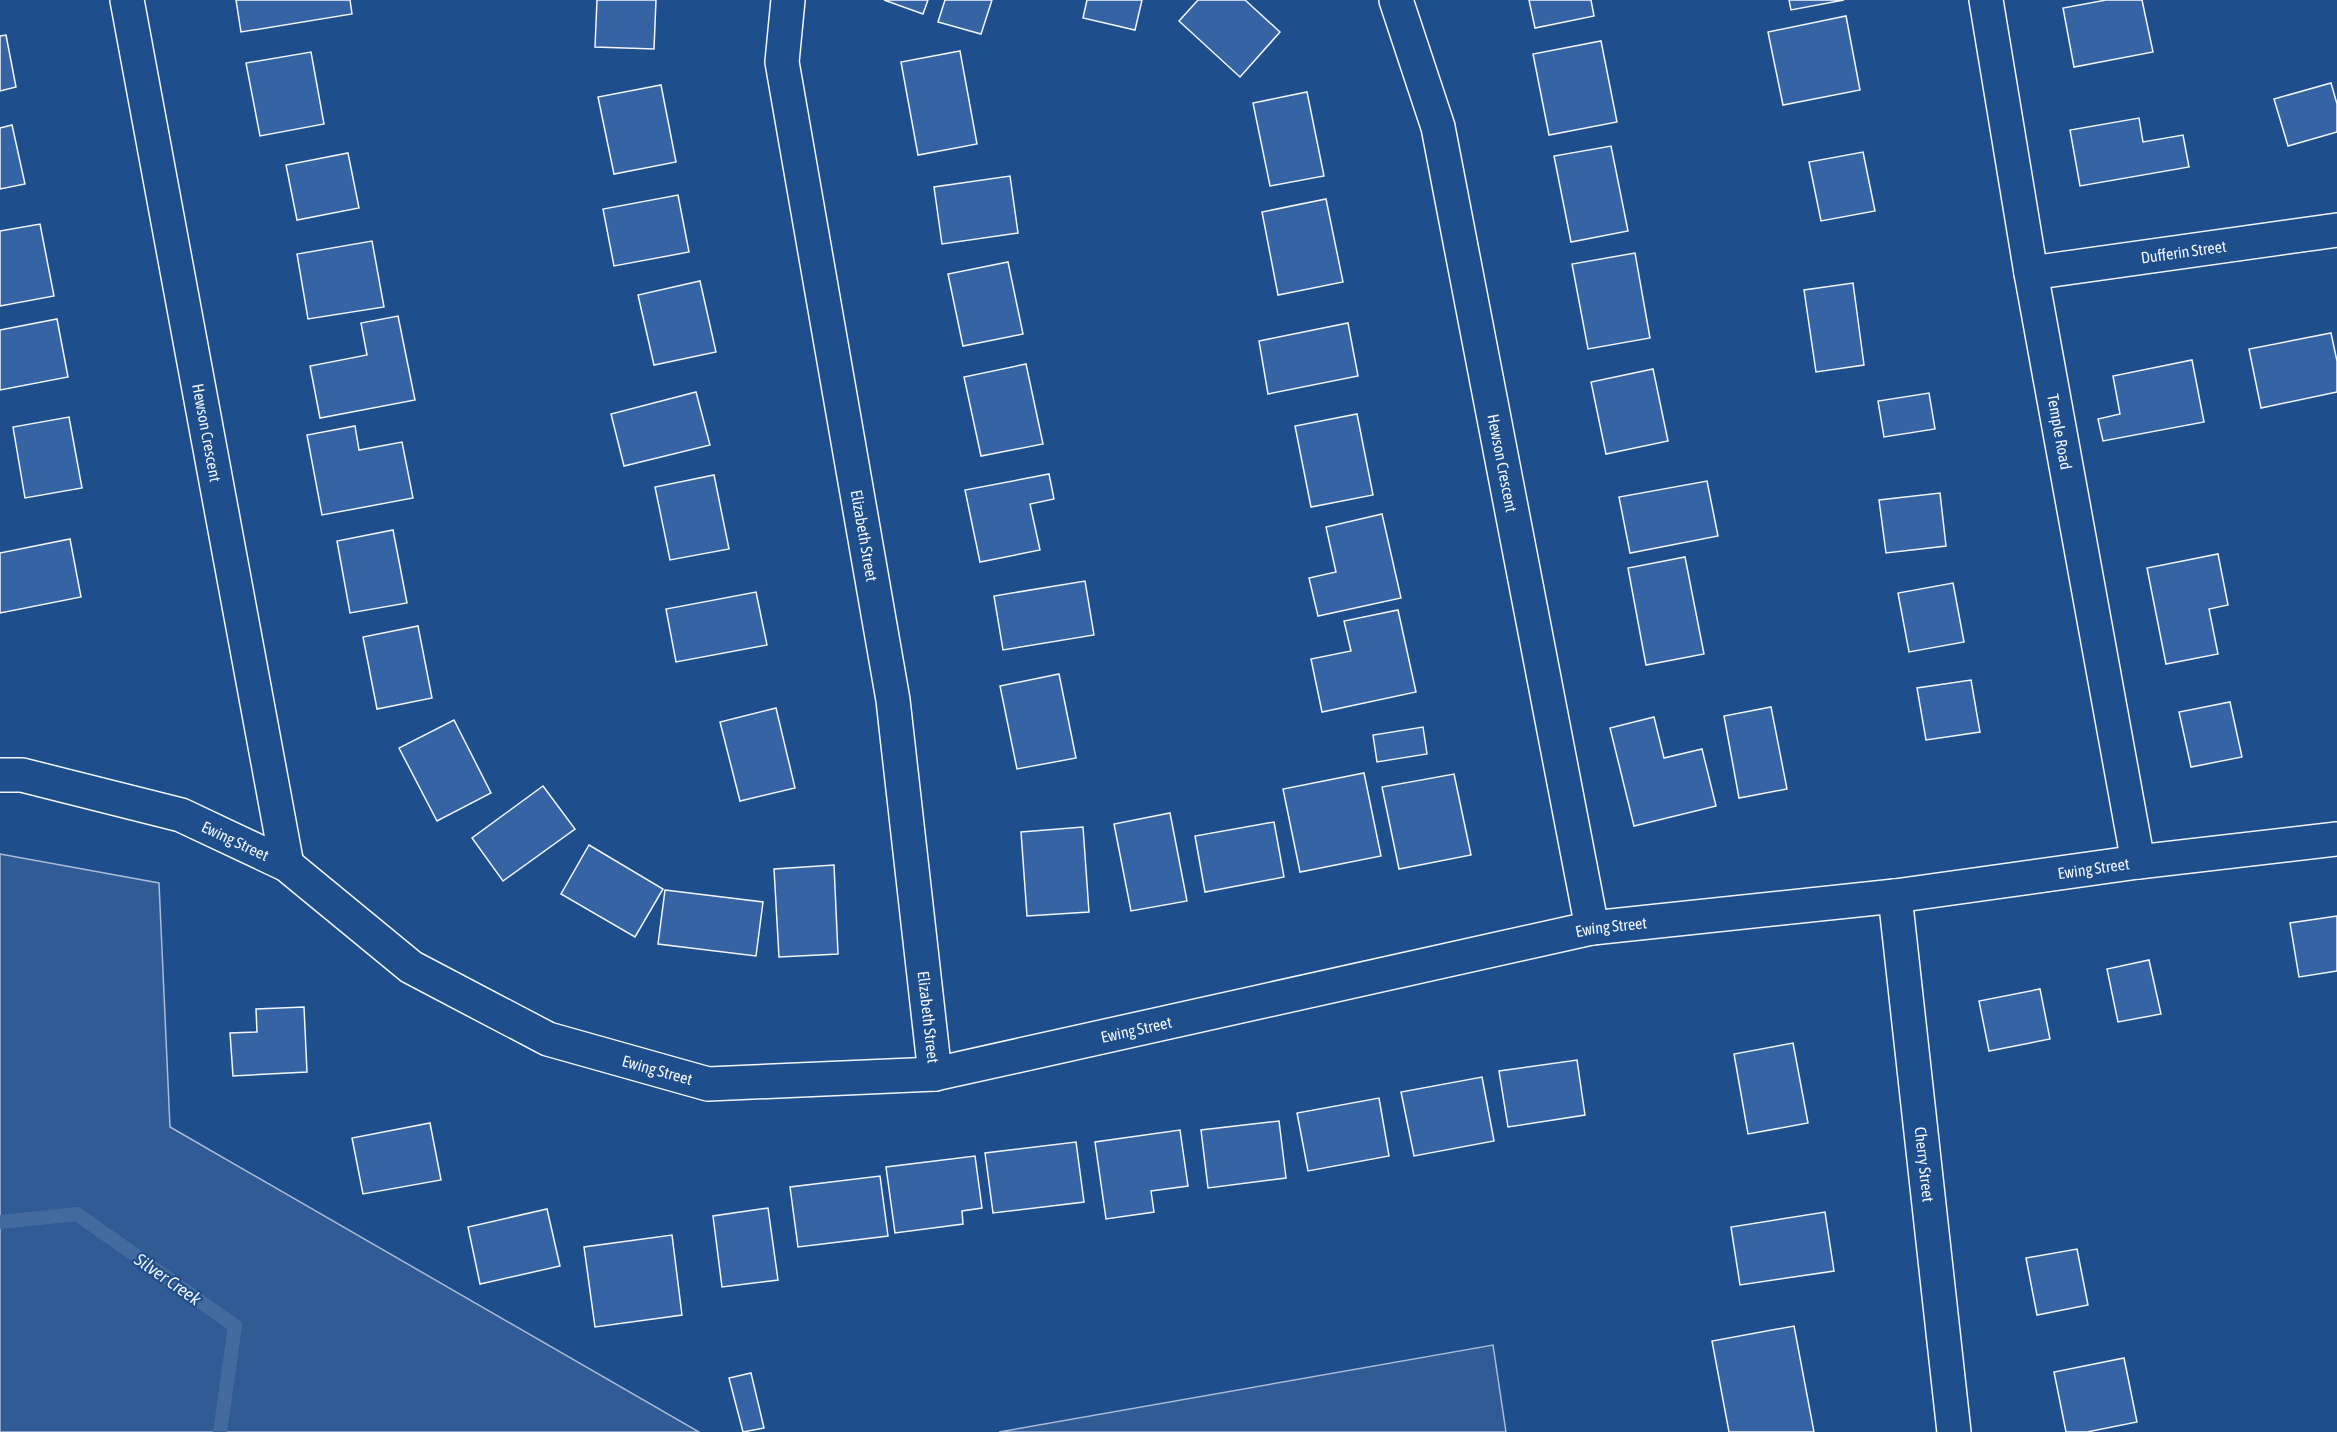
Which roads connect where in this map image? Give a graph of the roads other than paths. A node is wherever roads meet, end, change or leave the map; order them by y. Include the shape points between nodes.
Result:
1 (127, 0) edge
2 (788, 0) edge
3 (1396, 0) edge
4 (1986, 0) edge
5 (2337, 230) edge
6 (2031, 273) junction
7 (0, 775) edge
8 (2337, 839) edge
9 (2138, 862) junction
10 (287, 865) junction
11 (1895, 896) junction
12 (1592, 928) junction
13 (935, 1074) junction
14 (1954, 1432) edge

1 - 10 street, Hewson Crescent
2 - 13 street, Elizabeth Street via 782,62 893,700
3 - 12 street, Hewson Crescent via 1438,127
4 - 6 street, Temple Road
5 - 6 street, Dufferin Street
6 - 9 street, Temple Road
7 - 10 street, Ewing Street via 22,775 181,815
8 - 9 street, Ewing Street
9 - 11 street, Ewing Street
10 - 13 street, Ewing Street via 411,967 548,1039 708,1084
11 - 12 street, Ewing Street
11 - 14 street, Cherry Street
12 - 13 street, Ewing Street

